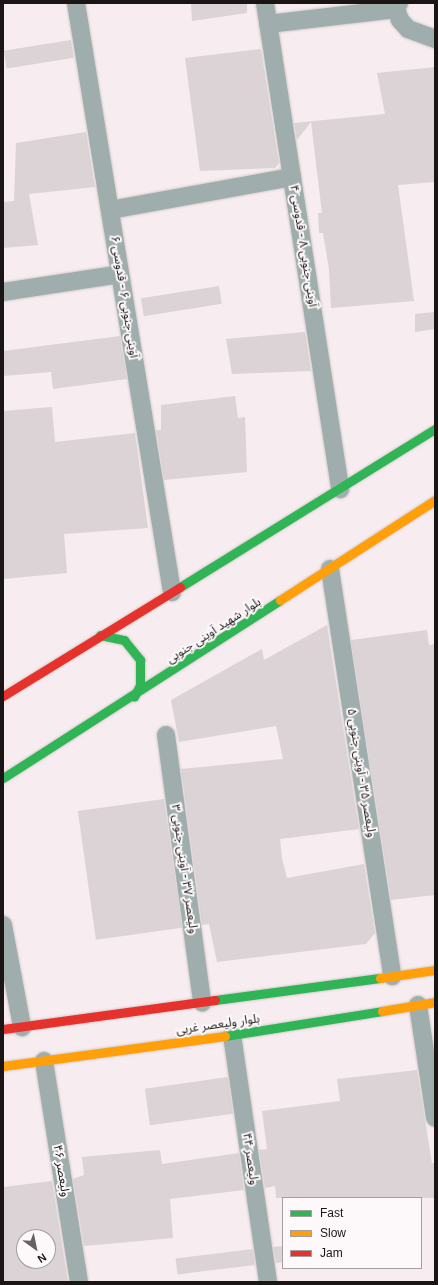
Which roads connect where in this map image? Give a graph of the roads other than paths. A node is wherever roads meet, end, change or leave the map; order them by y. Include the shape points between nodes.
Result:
1 (76, 3) edge
2 (265, 3) edge
3 (397, 6) edge
4 (268, 24) junction
5 (435, 39) edge
6 (292, 177) junction
7 (110, 210) junction
8 (120, 274) junction
9 (3, 292) edge
10 (435, 428) edge
11 (340, 489) junction
12 (435, 500) edge
13 (330, 569) junction
14 (172, 592) junction
15 (100, 635) junction
16 (3, 696) edge
17 (134, 697) junction
18 (166, 735) dead end
19 (3, 778) edge
20 (3, 925) edge
21 (435, 970) edge
22 (392, 976) junction
23 (202, 1003) junction
24 (427, 1003) edge
25 (22, 1027) junction
26 (3, 1029) edge
27 (232, 1035) junction
28 (44, 1061) junction
29 (3, 1066) edge
30 (435, 1118) edge
31 (79, 1282) edge
32 (268, 1282) edge

1 - 7 street, آوینی جنوبی ۶ - قدوسی ۶
2 - 4 street, آوینی جنوبی ۸ - قدوسی ۴
3 - 4 street
3 - 5 street via 408,28
4 - 6 street, آوینی جنوبی ۸ - قدوسی ۴
6 - 7 street
6 - 11 street, آوینی جنوبی ۸ - قدوسی ۴
7 - 8 street, آوینی جنوبی ۶ - قدوسی ۶
8 - 9 street
8 - 14 street, آوینی جنوبی ۶ - قدوسی ۶
10 - 11 main road
11 - 14 main road
12 - 13 main road, بلوار شهید آوینی جنوبی
13 - 17 main road, بلوار شهید آوینی جنوبی
13 - 22 street, ولیعصر ۳۵ - آوینی جنوبی ۵
14 - 15 main road
15 - 16 main road
15 - 17 main road via 124,640 140,660 140,685
17 - 19 main road, بلوار شهید آوینی جنوبی
18 - 23 street, ولیعصر ۳۷ - آوینی جنوبی ۳
20 - 25 street
21 - 22 main road, بلوار ولیعصر غربی
22 - 23 main road, بلوار ولیعصر غربی
23 - 25 main road, بلوار ولیعصر غربی
24 - 27 main road, بلوار ولیعصر غربی
24 - 30 street
25 - 26 main road, بلوار ولیعصر غربی
27 - 28 main road, بلوار ولیعصر غربی
27 - 32 street, ولیعصر ۴۴
28 - 29 main road, بلوار ولیعصر غربی
28 - 31 street, ولیعصر ۴۶

